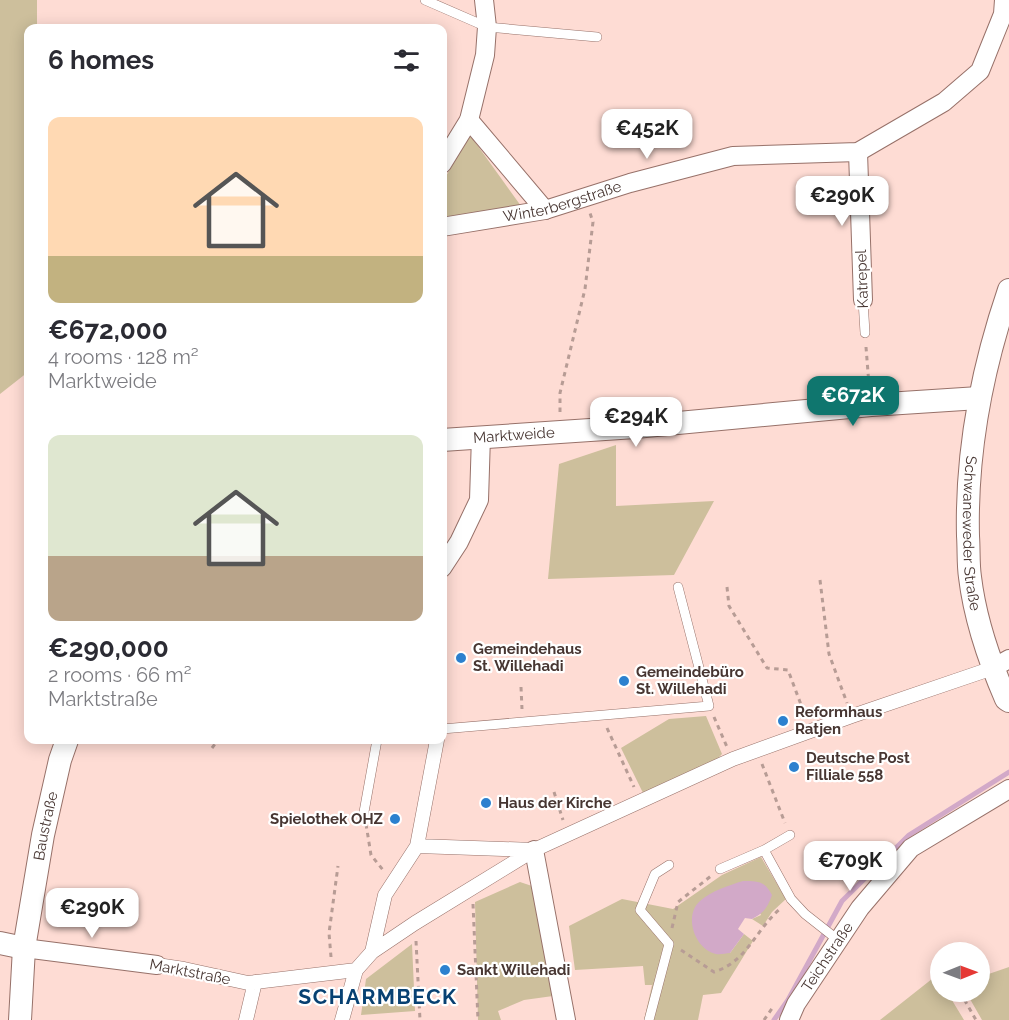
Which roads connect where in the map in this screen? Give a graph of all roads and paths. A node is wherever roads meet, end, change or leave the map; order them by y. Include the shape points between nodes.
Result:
1 (425, 0) edge
2 (484, 0) edge
3 (1004, 0) edge
4 (487, 27) junction
5 (597, 37) dead end
6 (469, 120) junction
7 (858, 153) junction
8 (447, 156) edge
9 (585, 196) junction
10 (545, 210) junction
11 (447, 226) edge
12 (1009, 290) edge
13 (863, 300) joint
14 (865, 333) joint
15 (979, 398) junction
16 (871, 405) junction
17 (560, 432) junction
18 (481, 436) junction
19 (447, 439) edge
20 (447, 560) edge
21 (820, 580) dead end
22 (678, 587) dead end
23 (727, 587) dead end
24 (1001, 664) edge
25 (521, 687) dead end
26 (1009, 701) edge
27 (709, 706) junction
28 (601, 715) junction
29 (852, 716) junction
30 (523, 722) junction
31 (447, 729) edge
32 (810, 731) junction
33 (66, 744) edge
34 (215, 744) edge
35 (376, 744) edge
36 (436, 744) edge
37 (212, 748) dead end
38 (757, 751) junction
39 (733, 759) junction
40 (1009, 789) edge
41 (554, 792) dead end
42 (640, 801) junction
43 (364, 812) joint
44 (567, 833) junction
45 (790, 835) joint
46 (417, 846) junction
47 (534, 850) junction
48 (764, 850) junction
49 (669, 865) dead end
50 (338, 866) dead end
51 (720, 869) joint
52 (393, 884) junction
53 (472, 888) junction
54 (791, 899) junction
55 (415, 922) junction
56 (830, 933) junction
57 (0, 943) edge
58 (669, 944) junction
59 (24, 948) junction
60 (372, 952) junction
61 (157, 965) joint
62 (356, 970) junction
63 (332, 973) junction
64 (255, 982) junction
65 (966, 1002) edge
66 (20, 1020) edge
67 (246, 1020) edge
68 (342, 1020) edge
69 (420, 1020) edge
70 (478, 1020) edge
71 (566, 1020) edge
72 (649, 1020) edge
73 (789, 1020) edge
74 (976, 1020) edge

1 - 4 lane
2 - 4 street
3 - 7 street via 1003,14 980,71 944,102
4 - 5 lane
4 - 6 street
6 - 8 street
6 - 10 street
7 - 9 street, Winterbergstraße via 733,156
7 - 13 street, Katrepel
9 - 10 street, Winterbergstraße
9 - 17 path via 593,222 585,289 560,393
10 - 11 street, Winterbergstraße
12 - 15 street, Schwaneweder Straße
13 - 14 lane, Katrepel
14 - 16 path
15 - 16 street, Marktweide
15 - 24 street, Schwaneweder Straße via 968,505 969,576 980,629
16 - 17 street, Marktweide
17 - 18 street, Marktweide
18 - 19 street, Marktweide
18 - 20 street via 479,500
21 - 29 path via 829,654
22 - 27 lane
23 - 32 path via 729,606 767,668 788,670
24 - 26 street, Schwaneweder Straße
24 - 29 street
25 - 30 path
27 - 28 lane
27 - 39 path
28 - 30 lane
28 - 42 path
29 - 32 street
30 - 31 lane
32 - 38 street
33 - 59 street, Baustraße via 43,835
34 - 37 path
35 - 43 lane
36 - 46 street
38 - 39 street
38 - 45 path
39 - 42 street
40 - 56 street, Teichstraße via 911,848 860,908
41 - 44 path
42 - 44 street
43 - 52 path via 371,855
44 - 47 street
45 - 48 lane
46 - 47 street
46 - 52 street
47 - 53 street
47 - 71 street
48 - 51 lane
48 - 54 lane
49 - 58 lane via 655,874 640,910
50 - 63 path via 329,933
51 - 58 path via 678,902
52 - 60 street via 385,895
53 - 55 street
53 - 70 path
54 - 56 lane
54 - 58 path via 767,920 744,955 728,968 714,972
55 - 60 street
55 - 69 path
56 - 73 street, Teichstraße
57 - 59 street
58 - 72 lane
59 - 61 street, Marktstraße
59 - 66 street, Baustraße
60 - 62 street
61 - 64 street, Marktstraße
62 - 63 street, Marktstraße
62 - 68 street
63 - 64 street, Marktstraße
64 - 67 street
65 - 74 path

